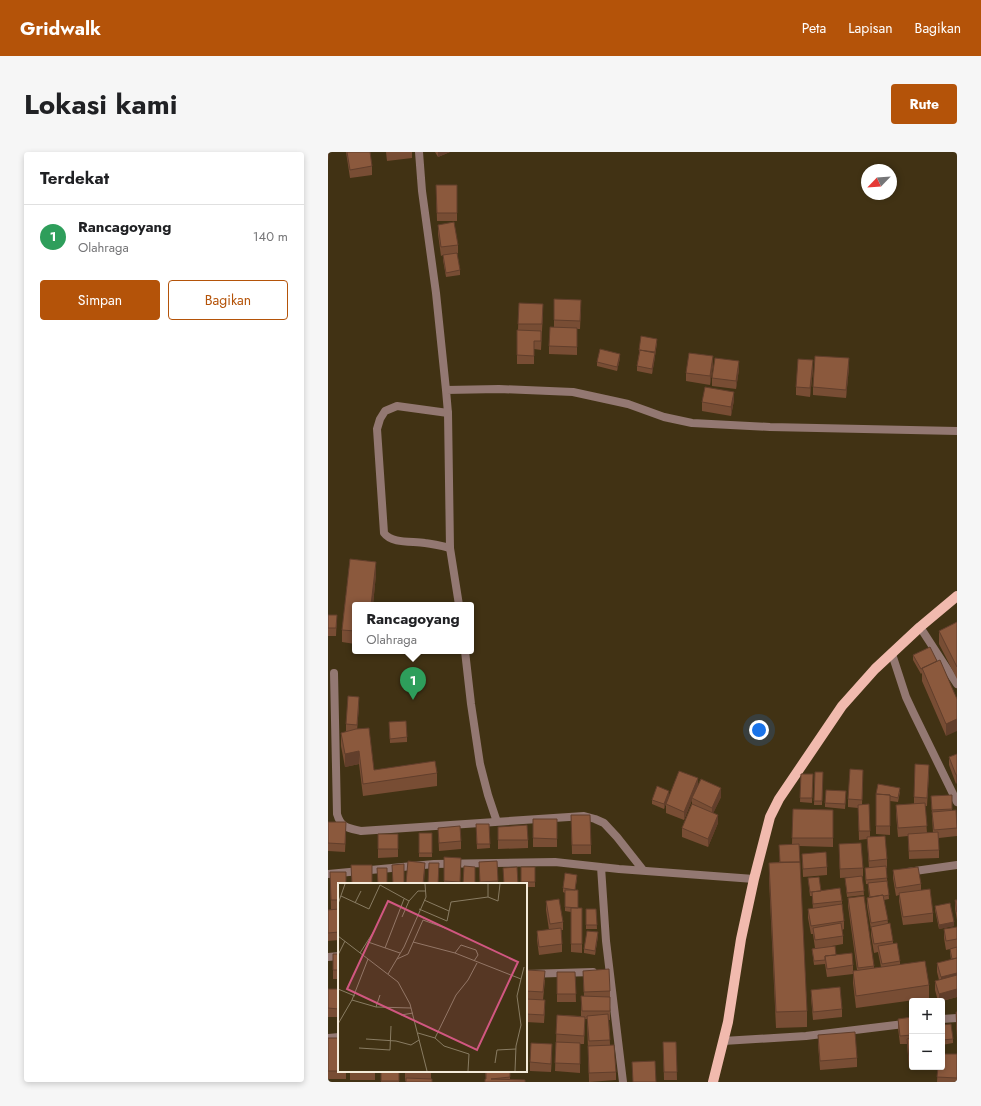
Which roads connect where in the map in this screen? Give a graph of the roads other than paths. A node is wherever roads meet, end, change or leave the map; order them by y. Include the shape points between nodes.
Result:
1 (419, 152) edge
2 (446, 390) junction
3 (448, 413) junction
4 (957, 431) edge
5 (450, 548) junction
6 (957, 596) edge
7 (459, 602) edge
8 (920, 628) junction
9 (465, 654) edge
10 (892, 654) junction
11 (334, 673) dead end
12 (957, 684) edge
13 (957, 802) edge
14 (497, 822) junction
15 (957, 864) edge
16 (601, 867) junction
17 (643, 870) junction
18 (902, 872) edge
19 (328, 874) edge
20 (754, 879) junction
21 (338, 956) edge
22 (328, 957) edge
23 (610, 971) junction
24 (527, 974) edge
25 (957, 1018) edge
26 (945, 1019) edge
27 (909, 1023) edge
28 (338, 1037) edge
29 (328, 1038) edge
30 (723, 1041) junction
31 (623, 1082) edge
32 (713, 1082) edge

1 - 2 street
2 - 3 street
2 - 4 street via 573,392 628,404 692,424
3 - 5 street
3 - 5 street via 397,406 385,411 377,429 384,533 396,540
5 - 7 street
6 - 8 main road
8 - 10 main road
8 - 12 street
9 - 14 street via 480,764
10 - 13 street via 912,712
10 - 20 main road via 842,706 779,799 770,817
11 - 14 street via 337,814 343,825 361,831
14 - 17 street via 584,816 595,819 604,823
15 - 18 street
16 - 17 street
16 - 19 street via 555,862 434,864
16 - 23 street
17 - 20 street
20 - 30 main road
21 - 22 street
23 - 24 street
23 - 31 street
25 - 26 street
27 - 30 street via 806,1036
28 - 29 street
30 - 32 main road

